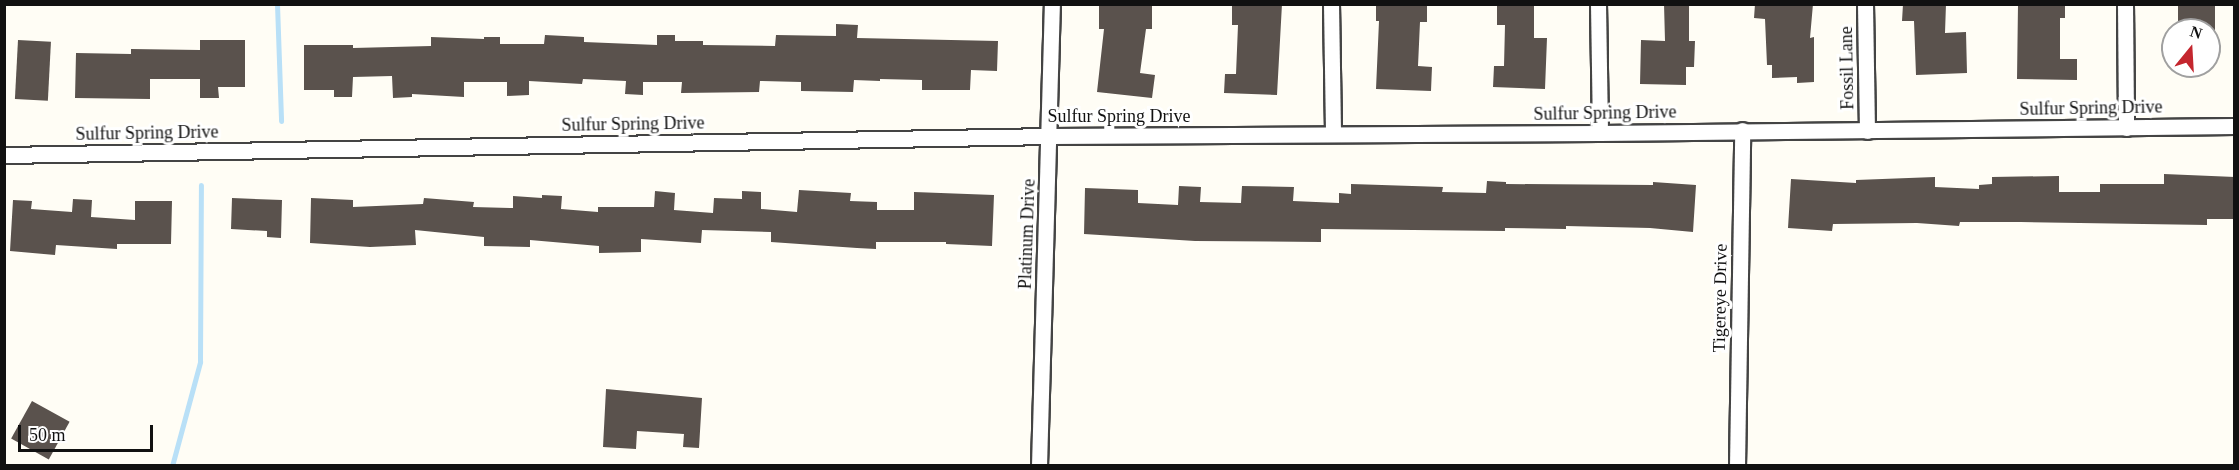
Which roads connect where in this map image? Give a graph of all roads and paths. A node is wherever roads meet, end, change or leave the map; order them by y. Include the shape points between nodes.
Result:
1 (1052, 4) edge
2 (1332, 4) edge
3 (1598, 4) edge
4 (1865, 4) edge
5 (2125, 4) edge
6 (2235, 126) edge
7 (2126, 128) junction
8 (1742, 130) junction
9 (1867, 131) junction
10 (1600, 133) junction
11 (1332, 134) junction
12 (1050, 136) junction
13 (4, 155) edge
14 (1040, 465) edge
15 (1737, 465) edge

1 - 12 street, Platinum Drive
2 - 11 street
3 - 10 street
4 - 9 street, Fossil Lane
5 - 7 street
6 - 7 street, Sulfur Spring Drive
7 - 9 street, Sulfur Spring Drive
8 - 9 street, Sulfur Spring Drive
8 - 10 street, Sulfur Spring Drive
8 - 15 street, Tigereye Drive
10 - 11 street, Sulfur Spring Drive
11 - 12 street, Sulfur Spring Drive
12 - 13 street, Sulfur Spring Drive
12 - 14 street, Platinum Drive

